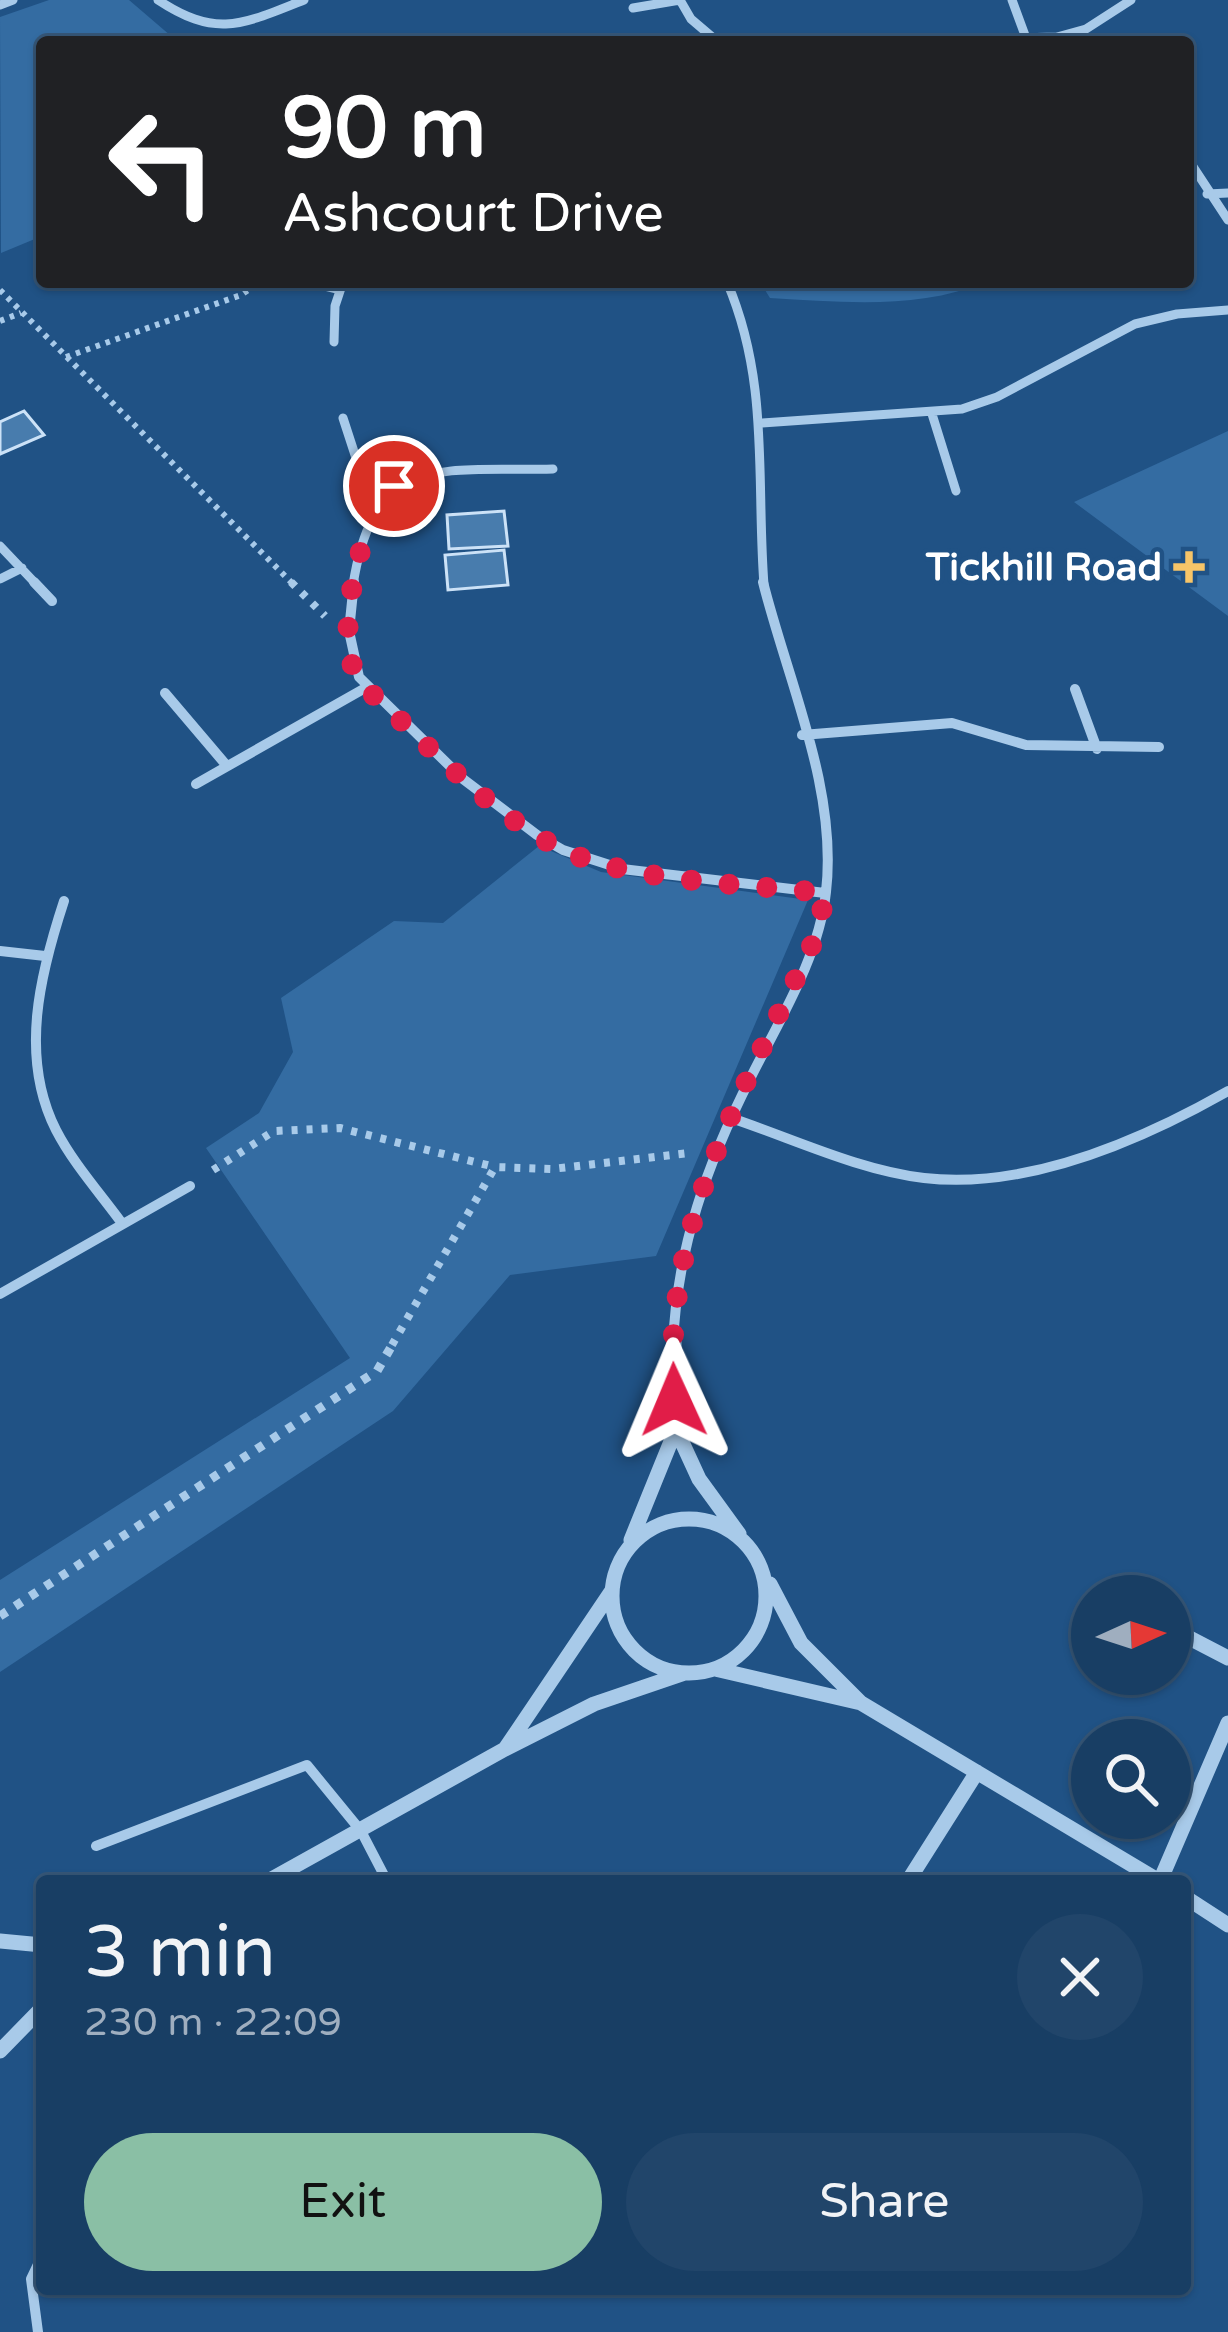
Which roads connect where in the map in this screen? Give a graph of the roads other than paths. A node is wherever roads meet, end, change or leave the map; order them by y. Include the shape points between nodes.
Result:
1 (13, 0) edge
2 (158, 0) edge
3 (304, 0) edge
4 (680, 0) edge
5 (1012, 0) edge
6 (1131, 0) edge
7 (0, 5) edge
8 (633, 8) dead end
9 (711, 36) edge
10 (1025, 36) edge
11 (1039, 36) edge
12 (1194, 171) edge
13 (1228, 193) edge
14 (1207, 194) junction
15 (1228, 220) edge
16 (341, 288) edge
17 (730, 288) edge
18 (1228, 310) edge
19 (334, 342) dead end
20 (932, 414) junction
21 (343, 418) dead end
22 (762, 423) junction
23 (553, 469) dead end
24 (394, 486) junction
25 (956, 491) dead end
26 (0, 546) edge
27 (22, 568) junction
28 (0, 579) edge
29 (52, 601) dead end
30 (367, 687) junction
31 (1075, 689) dead end
32 (165, 693) dead end
33 (802, 734) junction
34 (1159, 747) dead end
35 (1096, 749) junction
36 (227, 766) junction
37 (196, 784) dead end
38 (825, 893) junction
39 (64, 901) dead end
40 (0, 951) edge
41 (45, 956) junction
42 (1228, 1091) edge
43 (731, 1118) junction
44 (190, 1186) road end
45 (121, 1222) junction
46 (0, 1294) edge
47 (676, 1429) junction
48 (744, 1541) junction
49 (626, 1552) junction
50 (762, 1567) junction
51 (611, 1592) junction
52 (1191, 1639) edge
53 (1228, 1658) edge
54 (715, 1669) junction
55 (692, 1670) junction
56 (861, 1703) junction
57 (1228, 1723) edge
58 (505, 1749) junction
59 (977, 1772) junction
60 (361, 1832) junction
61 (96, 1846) dead end
62 (279, 1875) edge
63 (384, 1875) edge
64 (912, 1875) edge
65 (1150, 1875) edge
66 (1163, 1875) edge
67 (1191, 1901) edge
68 (1228, 1924) edge
69 (0, 1940) edge
70 (36, 1945) edge
71 (36, 2014) edge
72 (0, 2051) edge
73 (36, 2269) edge
74 (38, 2332) edge

1 - 7 street
2 - 3 street via 188,22 216,28
4 - 8 street
4 - 9 street
5 - 10 street
6 - 11 street via 1086,29
12 - 14 street
13 - 14 street
14 - 15 street
16 - 19 street
17 - 22 street
18 - 20 street via 1135,325 997,397
20 - 22 street
20 - 25 street
21 - 24 street via 354,460
22 - 33 street via 763,583
23 - 24 street via 437,475
24 - 30 street via 378,504 354,574 354,670
26 - 27 street
27 - 28 street
27 - 29 street
30 - 36 street
30 - 38 street via 520,825 565,850 637,870
31 - 35 street
32 - 36 street
33 - 35 street via 952,723 1026,746
33 - 38 street via 827,817
34 - 35 street
36 - 37 street
38 - 43 street via 818,932
39 - 41 street
40 - 41 street
41 - 45 street via 38,1009 43,1093 55,1128
42 - 43 street via 1141,1136 966,1182 918,1178
43 - 47 street via 693,1210 675,1288
44 - 45 street
45 - 46 street
47 - 48 street
47 - 49 street
48 - 49 street via 686,1519 638,1537
48 - 50 street
49 - 51 street
50 - 54 street via 764,1622 747,1649
50 - 56 street via 800,1643
51 - 55 street via 614,1617 636,1651 675,1671
51 - 58 street
52 - 53 street
54 - 55 street
54 - 56 street
55 - 58 street via 594,1704
56 - 59 street
57 - 66 street
58 - 60 street
59 - 64 street
59 - 65 street
60 - 61 lane via 308,1765
60 - 62 street
60 - 63 lane
67 - 68 street
69 - 70 street
71 - 72 street
73 - 74 lane

